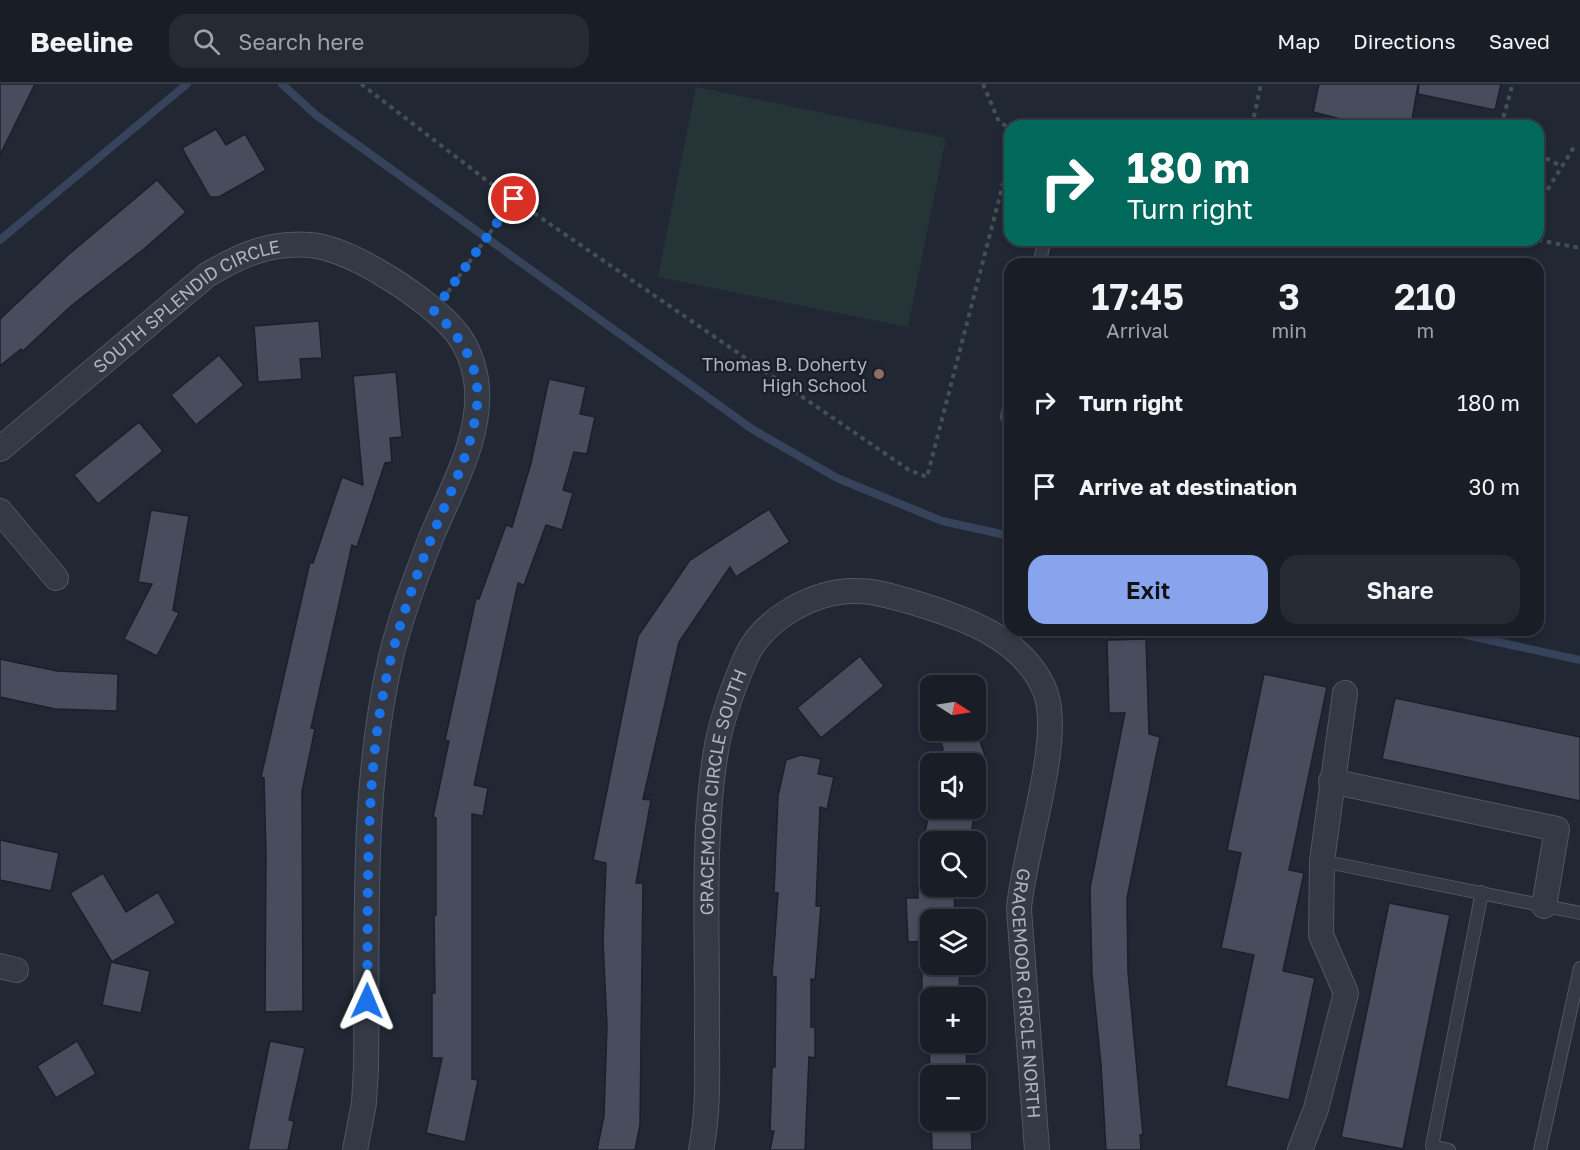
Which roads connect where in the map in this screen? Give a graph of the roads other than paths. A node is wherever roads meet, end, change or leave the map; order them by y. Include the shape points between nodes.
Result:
1 (0, 449) edge
2 (0, 512) edge
3 (56, 578) dead end
4 (940, 610) joint
5 (1345, 693) dead end
6 (1331, 781) junction
7 (1322, 861) junction
8 (1482, 892) junction
9 (1544, 906) junction
10 (1580, 913) edge
11 (1580, 968) edge
12 (355, 1150) edge
13 (701, 1150) edge
14 (1037, 1150) edge
15 (1300, 1150) edge
16 (1449, 1150) edge
17 (1540, 1150) edge

1 - 12 street, SOUTH SPLENDID CIRCLE via 207,275 244,253 279,245 312,245 345,254 434,311 456,331 469,352 477,404 472,437 405,609 381,713 369,822 364,1103
2 - 3 street
4 - 13 street, GRACEMOOR CIRCLE SOUTH via 856,591 825,596 794,608 768,626 748,654 720,734 712,788 707,1103
4 - 14 street, GRACEMOOR CIRCLE NORTH via 983,628 1012,647 1030,665 1046,692 1052,726 1021,879 1019,909
5 - 6 street
6 - 7 street
6 - 9 street via 1557,829
7 - 8 lane
7 - 15 street via 1321,935 1346,993 1316,1109
8 - 9 lane
8 - 16 lane via 1432,1146
9 - 10 lane
11 - 17 lane

